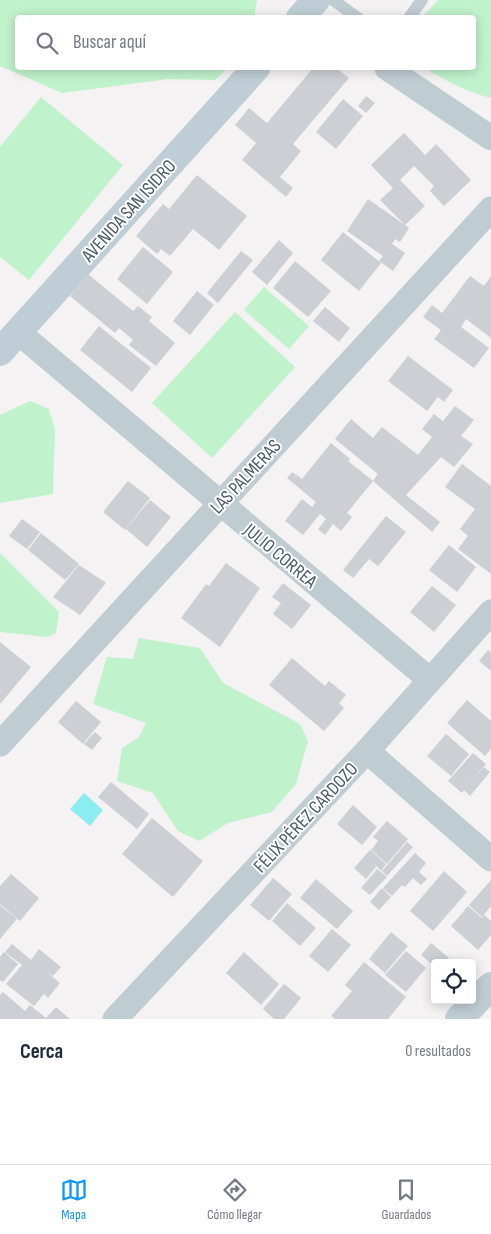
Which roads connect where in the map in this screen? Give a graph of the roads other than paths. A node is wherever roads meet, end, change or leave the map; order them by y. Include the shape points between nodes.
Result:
1 (333, 0) edge
2 (422, 0) edge
3 (354, 15) edge
4 (412, 15) edge
5 (254, 70) edge
6 (390, 70) edge
7 (491, 138) edge
8 (491, 209) edge
9 (18, 332) junction
10 (0, 352) edge
11 (220, 503) junction
12 (491, 612) edge
13 (430, 680) junction
14 (0, 744) edge
15 (367, 750) junction
16 (491, 859) edge
17 (491, 986) edge
18 (115, 1019) edge
19 (459, 1019) edge

1 - 3 lane
2 - 4 lane
5 - 9 main road, AVENIDA SAN ISIDRO
6 - 7 street
8 - 11 street, LAS PALMERAS
9 - 10 main road, AVENIDA SAN ISIDRO
9 - 11 street, JULIO CORREA
11 - 13 street, JULIO CORREA
11 - 14 street, LAS PALMERAS
12 - 13 street, FÉLIX PÉREZ CARDOZO
13 - 15 street, FÉLIX PÉREZ CARDOZO
15 - 16 street
15 - 18 street, FÉLIX PÉREZ CARDOZO
17 - 19 street

